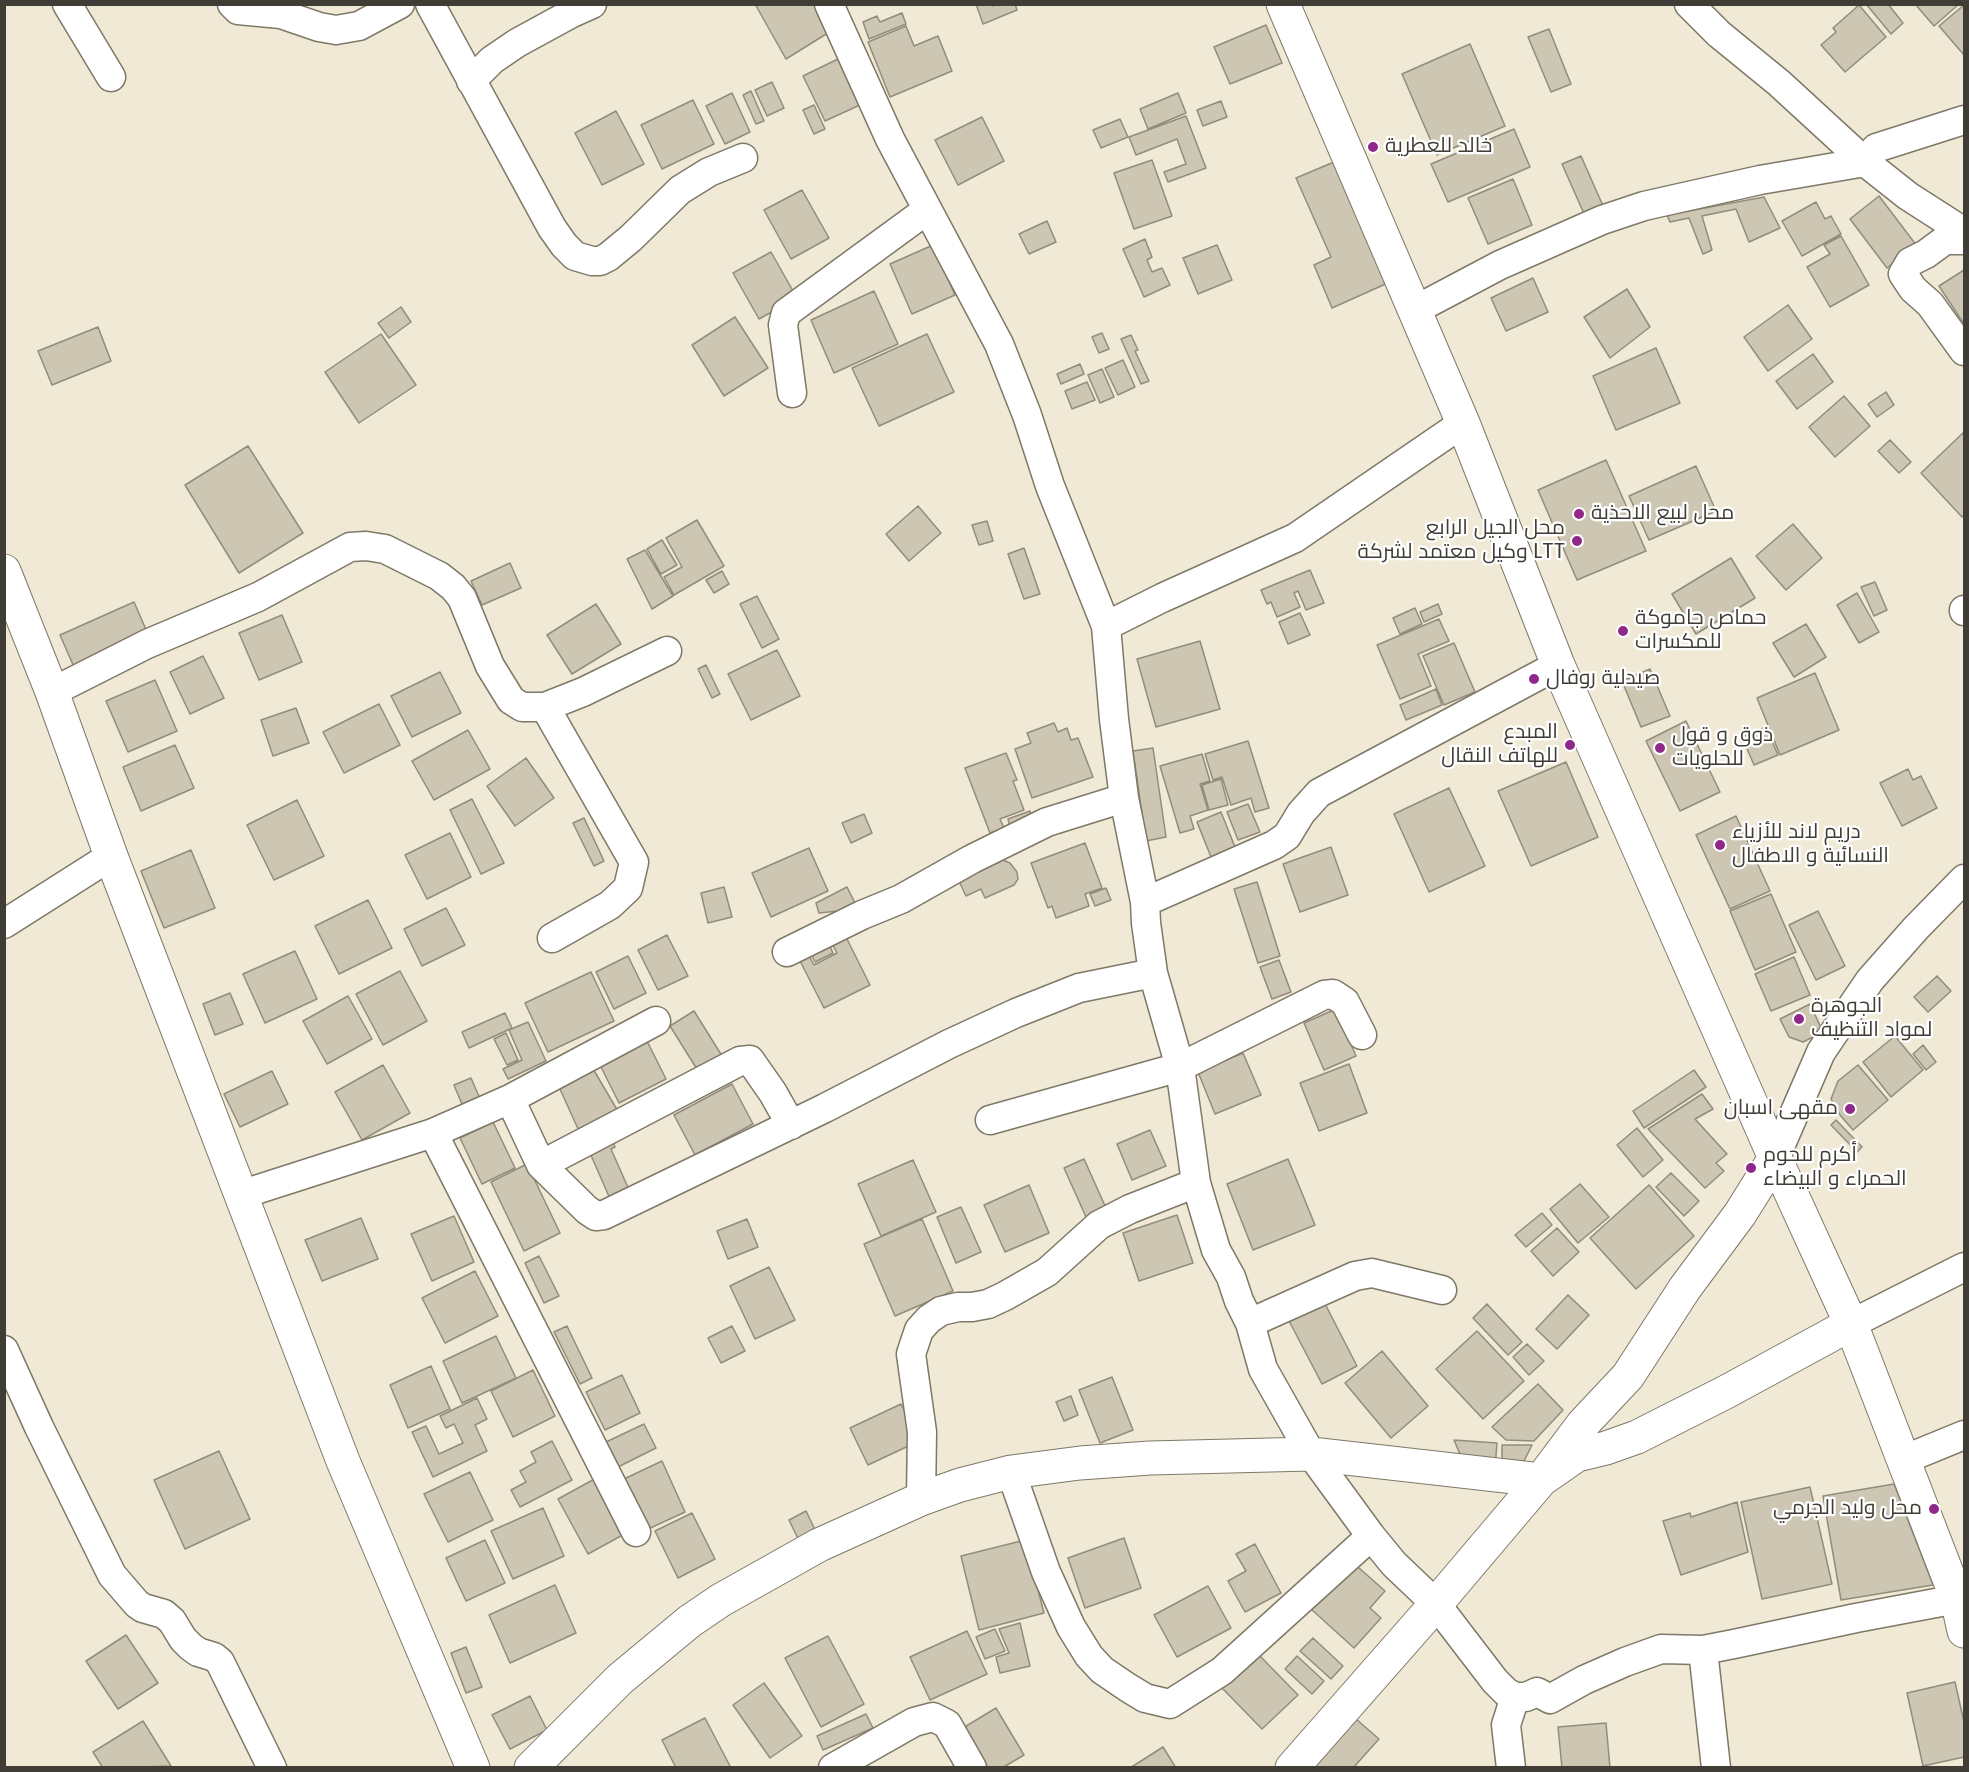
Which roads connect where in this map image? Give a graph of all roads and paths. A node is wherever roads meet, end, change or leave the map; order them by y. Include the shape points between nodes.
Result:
1 (67, 4) edge
2 (232, 4) edge
3 (400, 4) edge
4 (430, 4) edge
5 (592, 4) edge
6 (829, 4) edge
7 (1283, 4) edge
8 (1689, 4) edge
9 (111, 77) dead end
10 (471, 81) junction
11 (1965, 120) edge
12 (743, 158) dead end
13 (1865, 162) junction
14 (927, 210) junction
15 (1965, 232) edge
16 (1965, 240) edge
17 (1414, 310) junction
18 (1965, 351) edge
19 (792, 393) dead end
20 (1463, 423) junction
21 (4, 571) edge
22 (1106, 626) junction
23 (667, 651) dead end
24 (1558, 665) junction
25 (52, 692) junction
26 (545, 707) junction
27 (1124, 798) junction
28 (111, 856) junction
29 (1965, 879) edge
30 (1145, 902) junction
31 (4, 924) edge
32 (552, 938) dead end
33 (787, 952) dead end
34 (1153, 973) junction
35 (656, 1021) dead end
36 (1362, 1035) dead end
37 (1180, 1067) junction
38 (510, 1099) junction
39 (990, 1120) dead end
40 (791, 1125) junction
41 (433, 1133) junction
42 (1775, 1158) junction
43 (541, 1165) junction
44 (1196, 1183) junction
45 (240, 1195) junction
46 (1965, 1267) edge
47 (1442, 1290) dead end
48 (1250, 1323) junction
49 (1851, 1324) junction
50 (4, 1350) edge
51 (1965, 1435) edge
52 (1311, 1454) junction
53 (1903, 1460) junction
54 (1011, 1472) junction
55 (1541, 1480) junction
56 (921, 1499) junction
57 (636, 1532) dead end
58 (1371, 1536) junction
59 (1961, 1595) edge
60 (1436, 1604) junction
61 (1965, 1631) edge
62 (1703, 1650) junction
63 (1515, 1697) junction
64 (272, 1767) edge
65 (473, 1767) edge
66 (531, 1767) edge
67 (833, 1767) edge
68 (972, 1767) edge
69 (1292, 1767) edge
70 (1511, 1767) edge
71 (1716, 1767) edge

1 - 9 street
2 - 3 street via 238,10 280,14 336,30 359,26
4 - 10 street
5 - 10 street via 517,43
6 - 14 street
7 - 17 street
8 - 13 street
10 - 12 street via 552,228 564,245 583,259 600,261 608,257 680,190
11 - 13 street via 1876,148
13 - 15 street via 1908,196
13 - 17 street via 1644,206 1500,265
14 - 19 street via 786,313 783,334
14 - 22 street via 999,344
16 - 18 street via 1946,240 1910,262 1903,274
17 - 20 street
20 - 22 street via 1295,537
20 - 24 street
21 - 25 street
22 - 27 street
23 - 26 street
24 - 30 street via 1319,793 1300,813 1287,836 1274,845
24 - 42 street
25 - 26 street via 147,644 258,597 350,547 366,546 407,558 453,587 462,598 490,666 512,700 522,707
25 - 28 street
26 - 32 street via 634,862 628,888 610,905
27 - 30 street
27 - 33 street via 1047,822 901,899
28 - 31 street
28 - 45 street
29 - 42 street via 1864,989 1821,1052
30 - 34 street
34 - 37 street
34 - 40 street via 1079,988 1046,1000 949,1044
35 - 38 street
36 - 37 street via 1345,1002 1333,994 1324,995
37 - 39 street
37 - 44 street
38 - 41 street
38 - 43 street
40 - 43 street via 604,1215 596,1216 587,1210
40 - 43 street via 750,1060 740,1061
41 - 45 street
41 - 57 street
42 - 49 street
42 - 55 street via 1628,1376 1583,1424
44 - 48 street via 1216,1250
44 - 56 street via 1099,1225 1047,1272 1005,1296 988,1304 941,1311 918,1330 911,1354 922,1432
45 - 65 street via 343,1461
46 - 49 street
47 - 48 street via 1363,1274
48 - 52 street via 1263,1369
49 - 53 street
49 - 55 street via 1637,1437 1577,1455
50 - 64 street via 112,1575 136,1604 164,1614 186,1643 220,1662
51 - 53 street
52 - 54 street via 1150,1458
52 - 55 street
52 - 58 street
53 - 59 street
54 - 56 street
54 - 58 street via 1046,1572 1089,1656 1102,1670 1145,1698 1170,1704 1222,1671
55 - 60 street
56 - 66 street via 819,1545 713,1605 620,1679
58 - 60 street
59 - 61 street
59 - 62 street
60 - 63 street via 1495,1681
60 - 69 street
62 - 63 street via 1661,1649 1604,1671 1550,1699 1537,1692
62 - 71 street
63 - 70 street via 1506,1725
67 - 68 street via 914,1722 933,1717 947,1724

